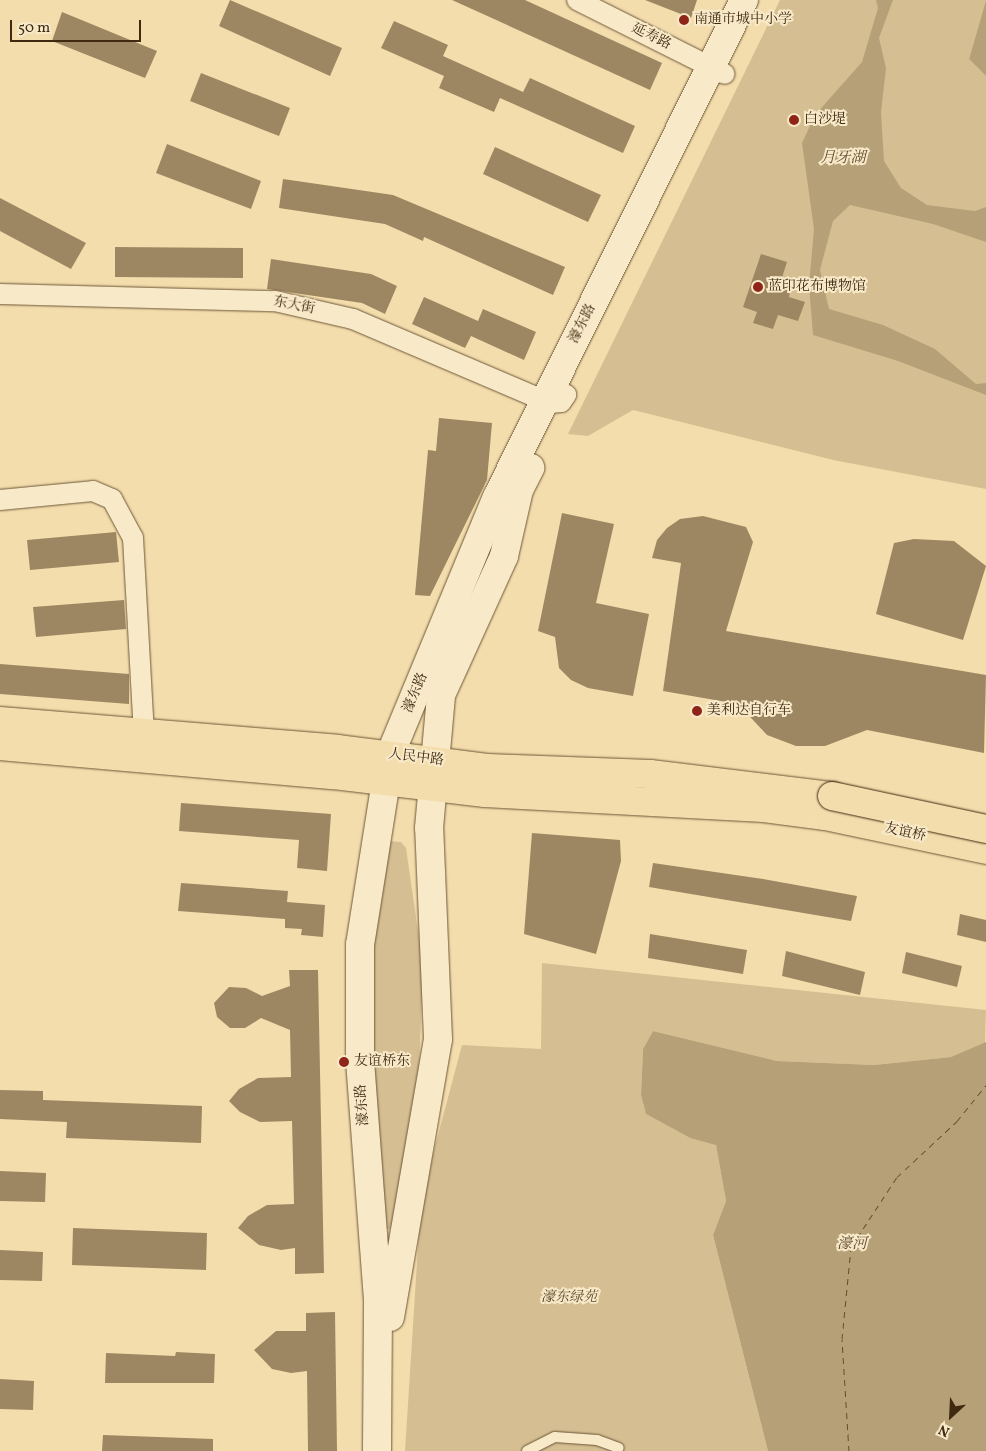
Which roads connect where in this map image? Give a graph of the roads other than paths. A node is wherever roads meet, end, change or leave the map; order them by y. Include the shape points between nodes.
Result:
1 (577, 0) edge
2 (744, 0) edge
3 (760, 0) edge
4 (719, 70) junction
5 (0, 294) edge
6 (555, 397) junction
7 (0, 500) edge
8 (0, 721) edge
9 (144, 734) junction
10 (0, 746) edge
11 (434, 760) junction
12 (388, 768) junction
13 (432, 788) junction
14 (828, 806) junction
15 (986, 829) edge
16 (986, 850) edge
17 (619, 1448) dead end
18 (377, 1451) edge
19 (390, 1451) edge
20 (527, 1451) edge

1 - 4 street, 延寿路
2 - 4 main road, 濠东路
3 - 4 main road, 濠东路
4 - 6 main road, 濠东路
5 - 6 street, 东大街 via 275,301 352,319
6 - 11 main road, 濠东路 via 519,490 504,556 441,695
6 - 12 main road, 濠东路 via 497,497
7 - 9 street via 93,491 112,499 133,538
8 - 9 main road, 人民中路
9 - 12 main road, 人民中路
10 - 12 main road, 人民中路
11 - 12 main road, 人民中路
11 - 13 main road, 濠东路
11 - 14 main road, 人民中路 via 487,768 650,774
12 - 13 main road, 人民中路
12 - 18 main road, 濠东路 via 360,945 360,1061 378,1300
13 - 14 main road, 人民中路 via 764,808
13 - 19 main road, 濠东路 via 431,911 438,1039 390,1306
14 - 15 main road, 友谊桥, bridge
14 - 16 main road, 友谊桥
17 - 20 lane via 597,1440 555,1437

